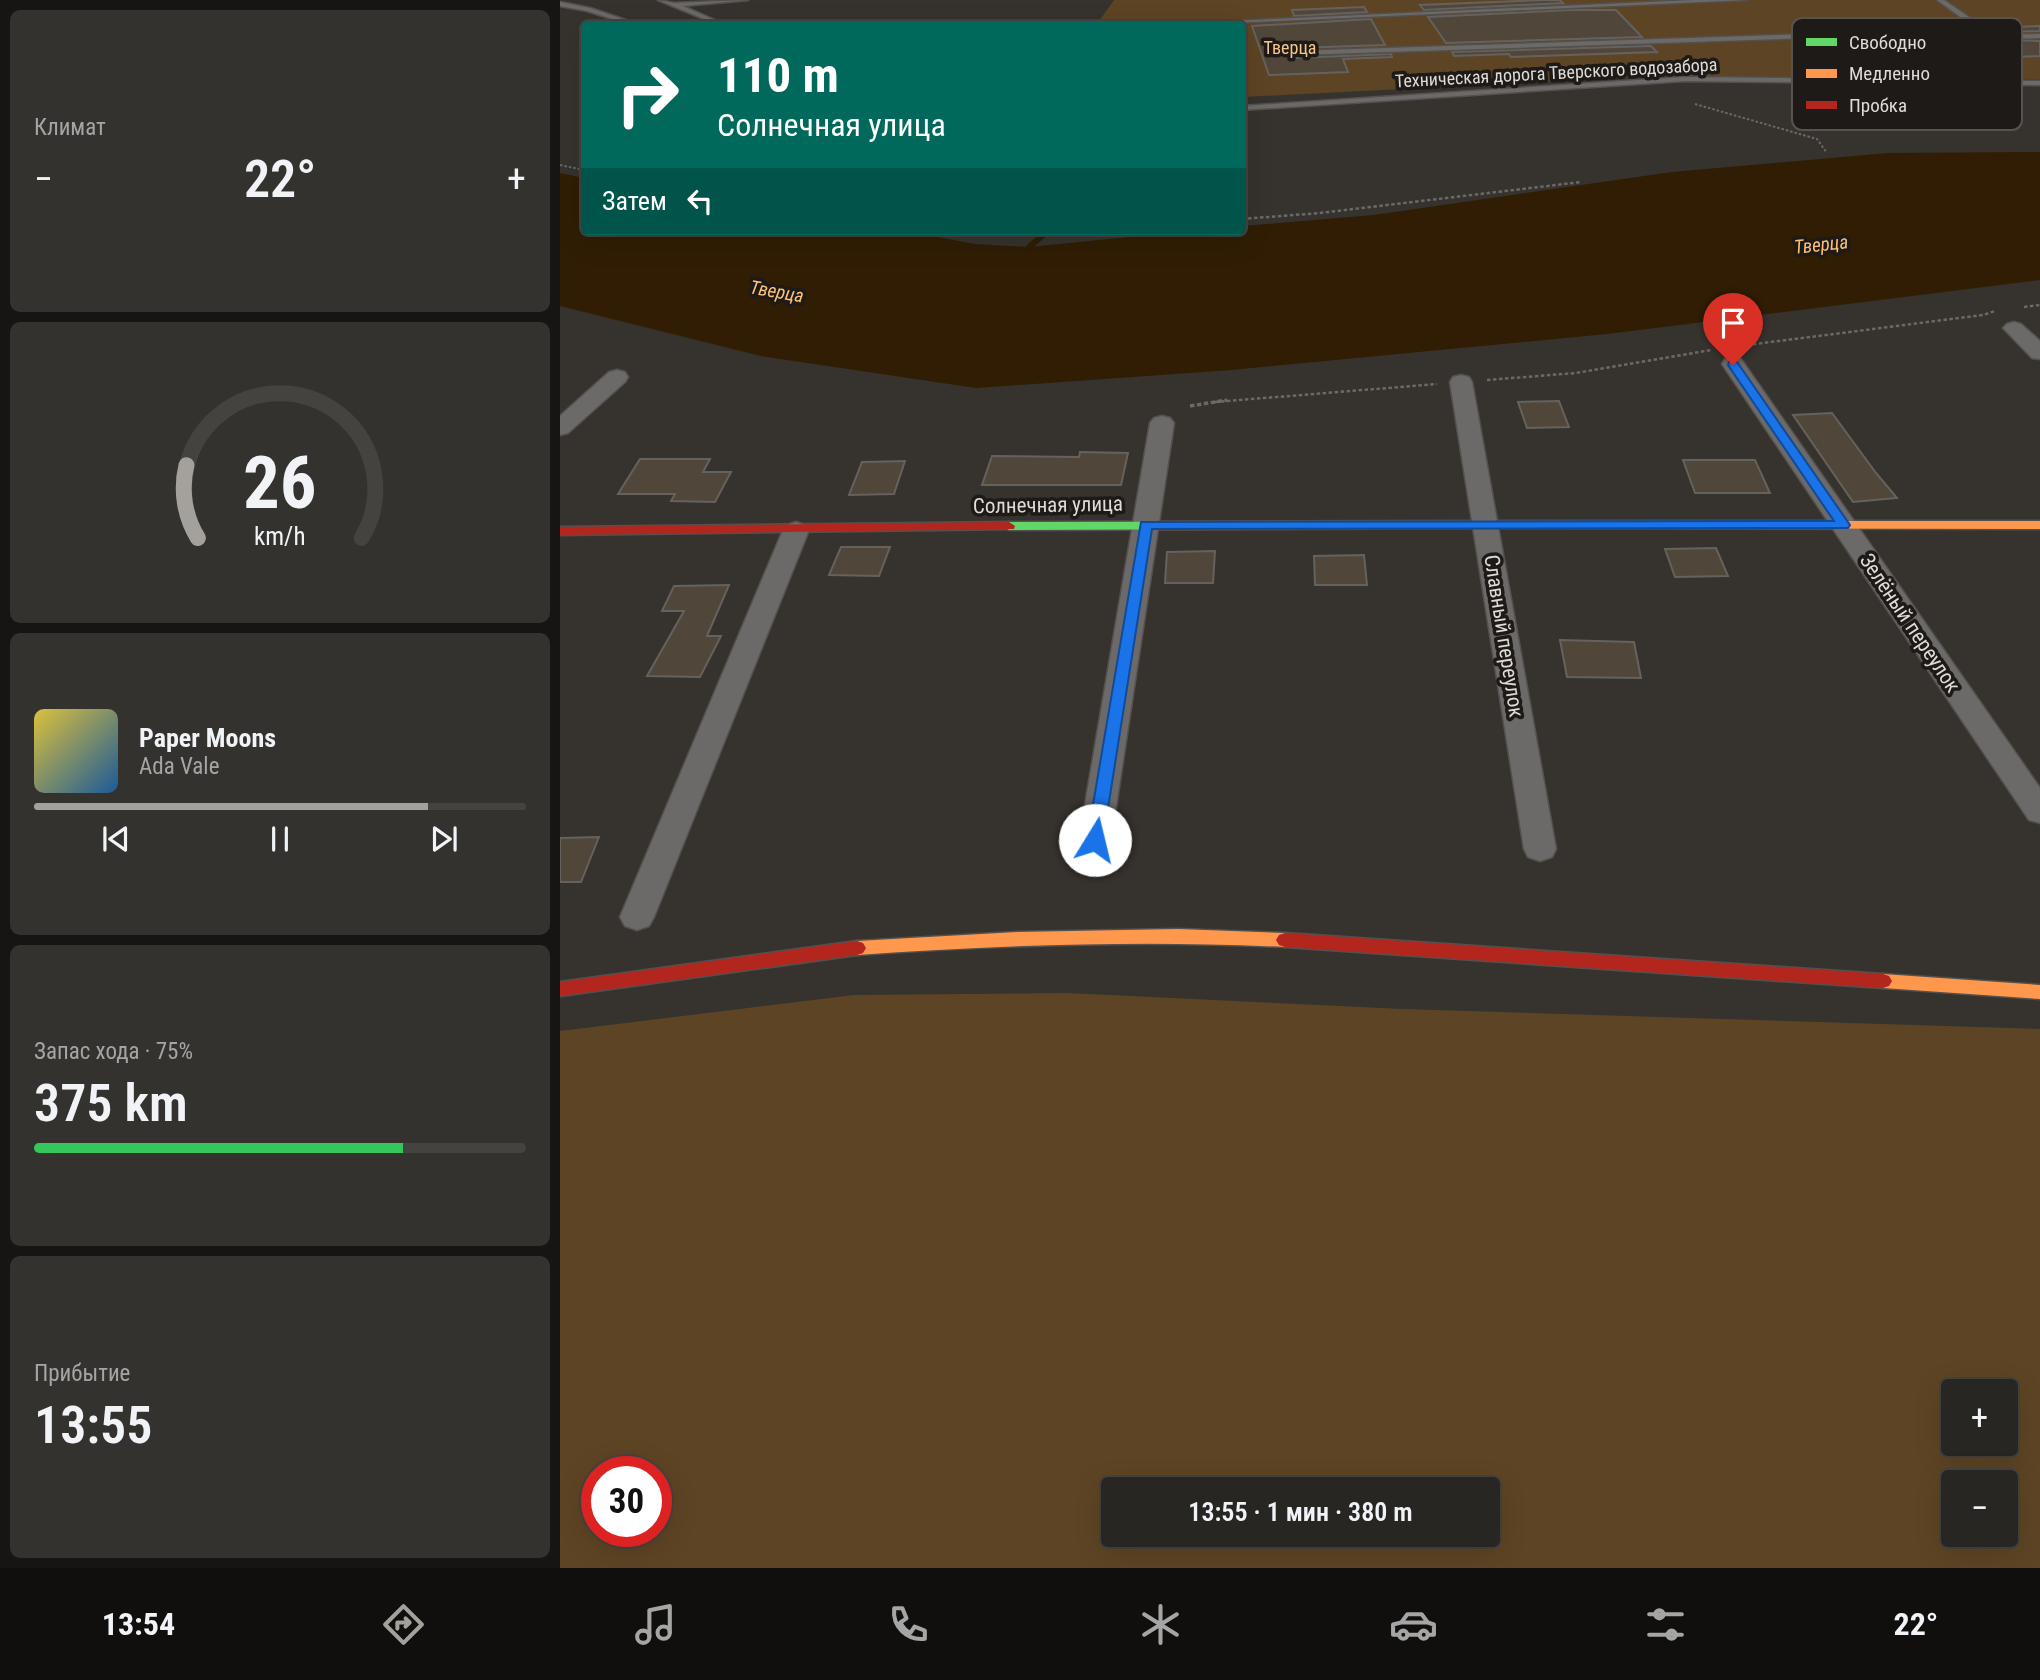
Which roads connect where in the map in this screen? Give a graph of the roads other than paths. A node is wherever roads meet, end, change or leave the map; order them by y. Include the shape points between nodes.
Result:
1 (661, 0) edge
2 (745, 0) edge
3 (1743, 0) edge
4 (1940, 0) edge
5 (560, 4) edge
6 (671, 5) junction
7 (1966, 18) edge
8 (625, 21) edge
9 (713, 21) edge
10 (1241, 21) edge
11 (2040, 36) edge
12 (1792, 37) edge
13 (2022, 37) edge
14 (1295, 52) dead end
15 (1792, 80) edge
16 (2022, 83) edge
17 (2040, 83) edge
18 (1246, 108) edge
19 (2016, 318) road end
20 (1731, 353) road end
21 (2040, 353) edge
22 (617, 377) dead end
23 (1461, 383) road end
24 (1162, 423) dead end
25 (560, 428) edge
26 (1146, 525) junction
27 (1486, 525) junction
28 (1843, 525) junction
29 (2040, 525) edge
30 (796, 530) junction
31 (560, 531) edge
32 (2040, 812) edge
33 (1095, 840) dead end
34 (1540, 849) dead end
35 (636, 917) dead end
36 (560, 989) edge
37 (2040, 992) edge

1 - 6 lane
2 - 6 lane
3 - 10 lane
4 - 7 lane
5 - 8 lane
6 - 9 lane
11 - 13 lane
12 - 14 lane
15 - 18 lane, Техническая дорога Тверского водозабора via 1685,79
16 - 17 lane, Техническая дорога Тверского водозабора
19 - 21 street
20 - 28 street, Зелёный переулок
22 - 25 street
23 - 27 street, Славный переулок
24 - 26 street
26 - 27 street, Солнечная улица
26 - 30 street, Солнечная улица
26 - 33 street
27 - 28 street, Солнечная улица
27 - 34 street, Славный переулок
28 - 29 street, Солнечная улица
28 - 32 street, Зелёный переулок
30 - 31 street, Солнечная улица
30 - 35 street
36 - 37 street via 843,949 1134,935 1265,939

